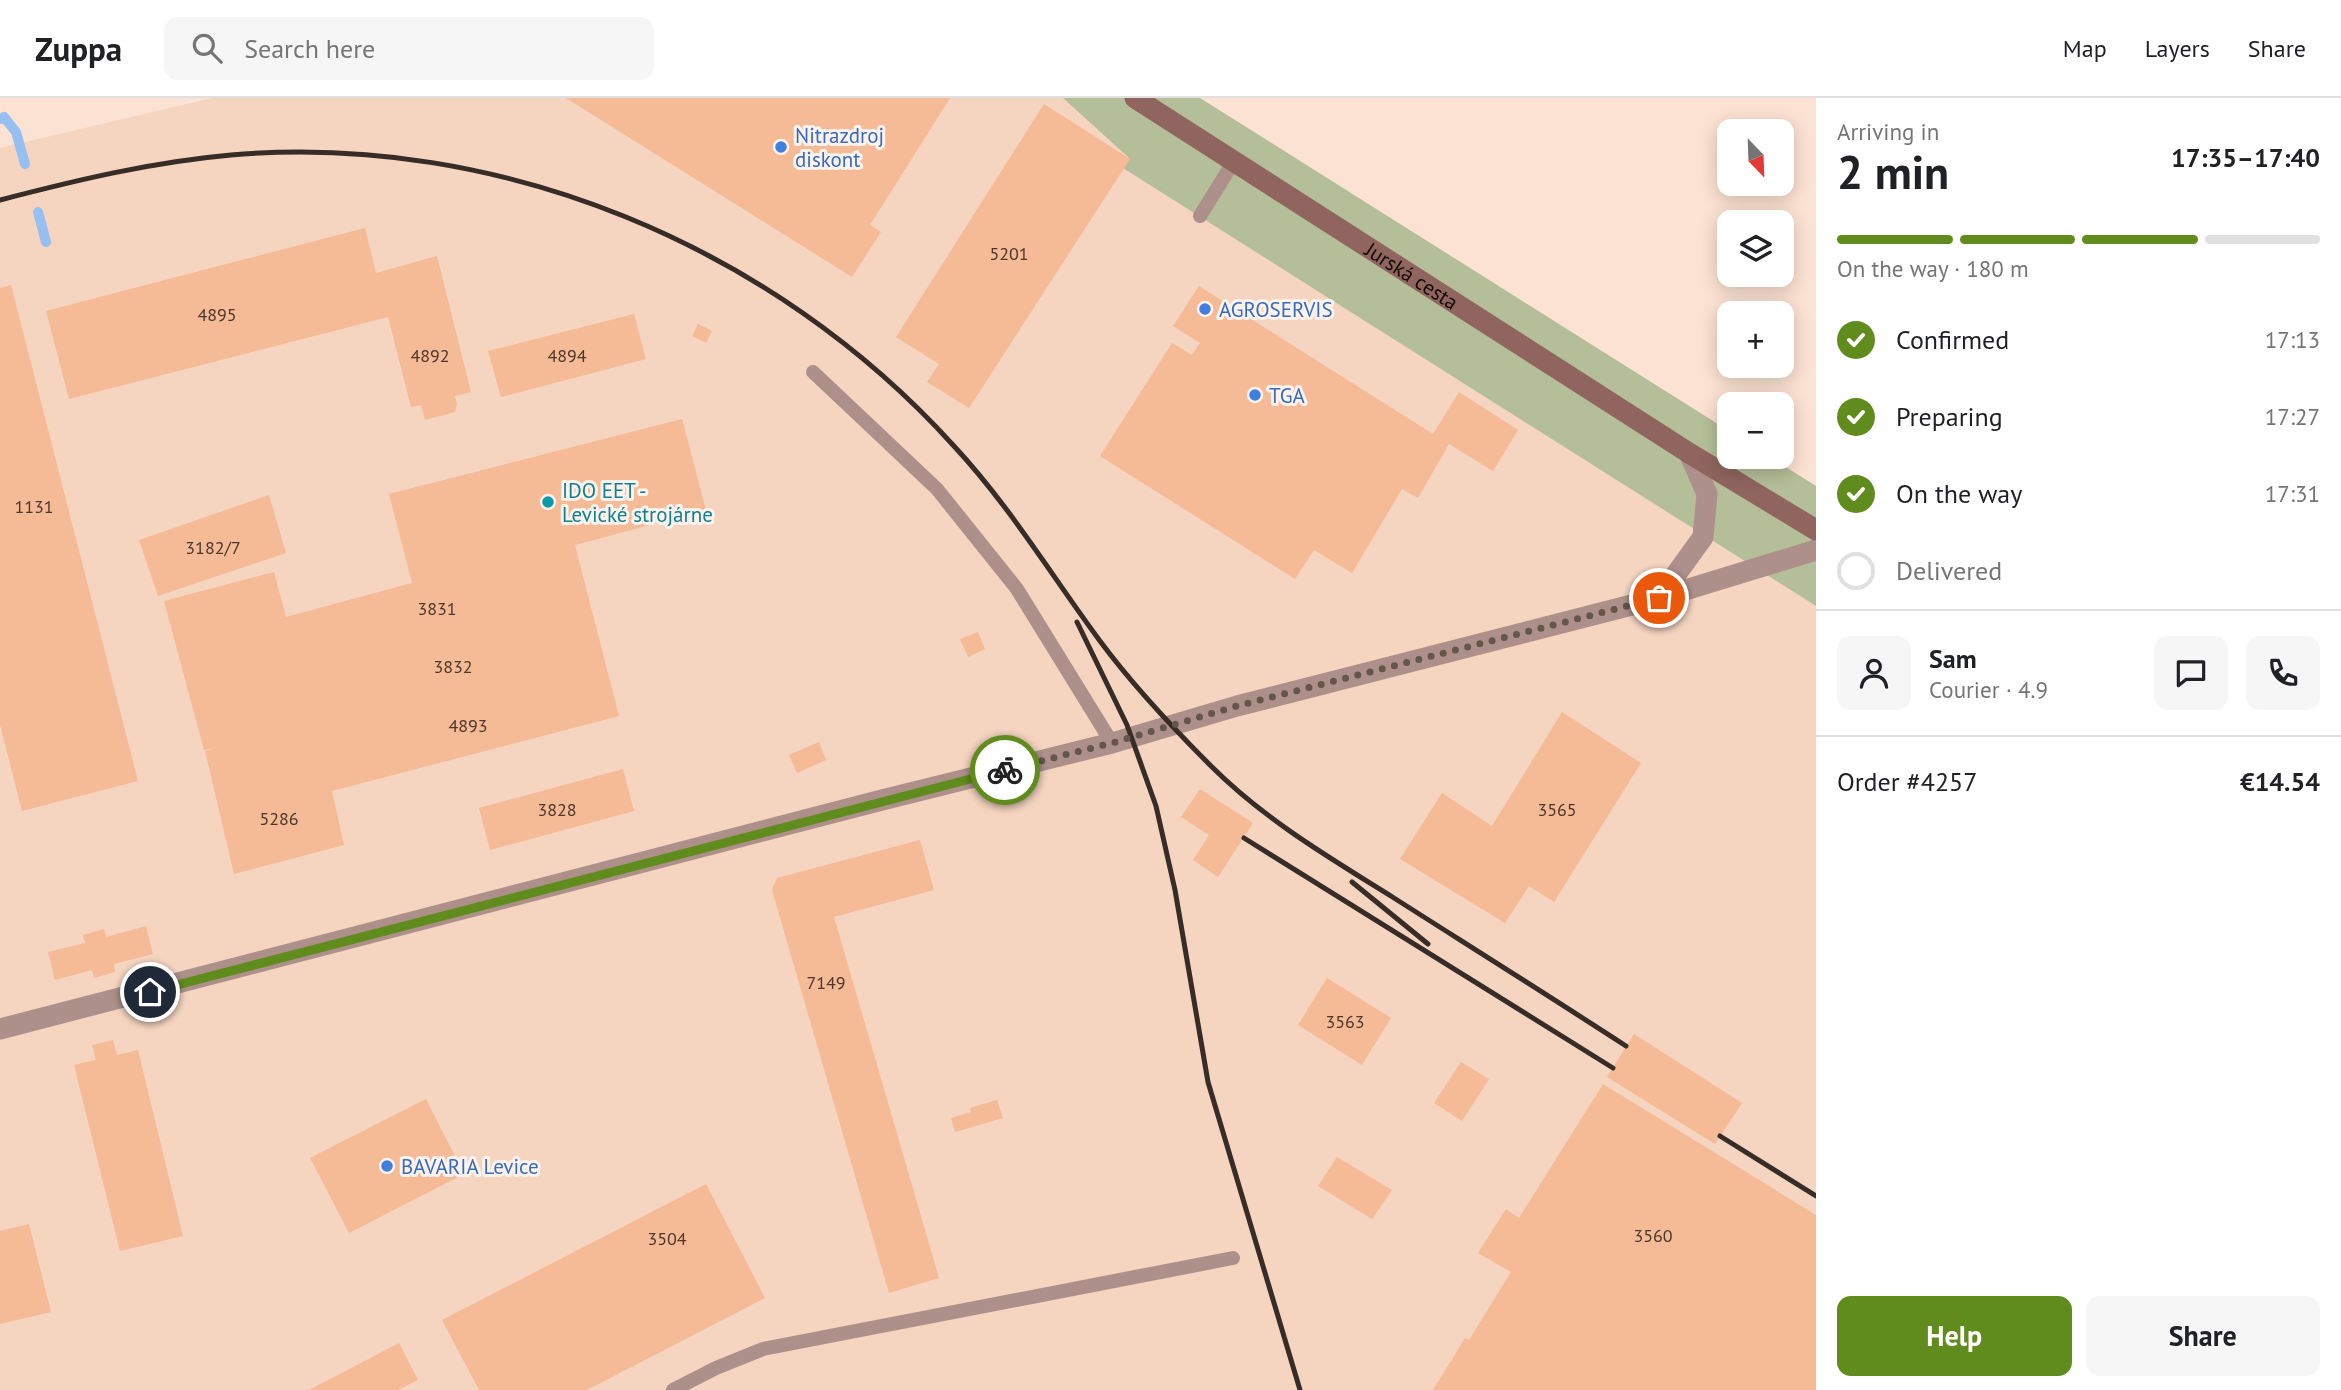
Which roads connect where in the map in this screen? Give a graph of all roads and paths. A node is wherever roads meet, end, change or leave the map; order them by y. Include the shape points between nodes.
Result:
1 (1135, 98) edge
2 (1234, 161) junction
3 (1200, 216) dead end
4 (813, 372) dead end
5 (1689, 453) junction
6 (1816, 530) edge
7 (1816, 550) edge
8 (1659, 598) junction
9 (1112, 743) junction
10 (0, 1029) edge
11 (1234, 1258) dead end
12 (673, 1390) edge

1 - 2 street, Jurská cesta
2 - 3 lane
2 - 5 street, Jurská cesta
4 - 9 lane via 945,499 1017,589
5 - 6 street, Jurská cesta
5 - 8 street via 1707,494 1703,537
7 - 8 street
8 - 9 street via 1237,706
9 - 10 street
11 - 12 lane via 763,1349

